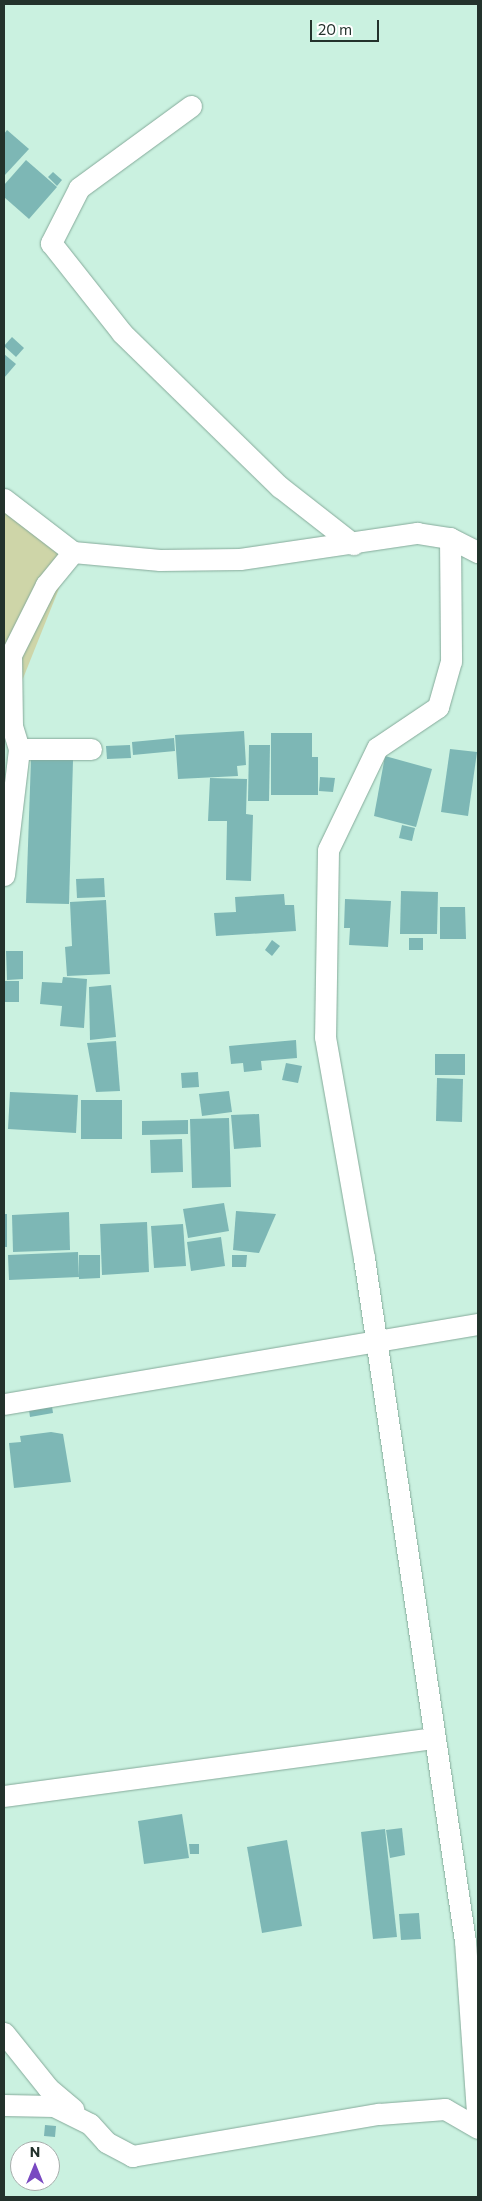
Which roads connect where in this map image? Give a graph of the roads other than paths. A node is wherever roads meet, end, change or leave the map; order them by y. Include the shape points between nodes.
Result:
1 (191, 106) dead end
2 (4, 499) edge
3 (450, 538) junction
4 (354, 544) junction
5 (73, 552) junction
6 (478, 552) edge
7 (20, 748) junction
8 (91, 748) dead end
9 (4, 875) edge
10 (478, 1324) edge
11 (376, 1340) junction
12 (4, 1404) edge
13 (433, 1738) junction
14 (4, 1796) edge
15 (472, 1940) edge
16 (4, 2033) edge
17 (4, 2105) edge
18 (90, 2124) junction
19 (478, 2128) edge

1 - 4 street via 79,188 51,243 122,333 280,487
2 - 5 street
3 - 4 street via 417,534
3 - 6 street
3 - 11 street via 451,661 438,707 377,748 328,850 325,1037
4 - 5 street via 240,559 160,560
5 - 7 street via 46,585 11,655 12,726
7 - 8 street
7 - 9 street
10 - 11 street
11 - 12 street
11 - 13 street
13 - 14 street
13 - 15 street
15 - 19 street
16 - 18 street via 48,2088
17 - 18 street via 54,2106
18 - 19 street via 106,2142 132,2156 398,2112 445,2109

